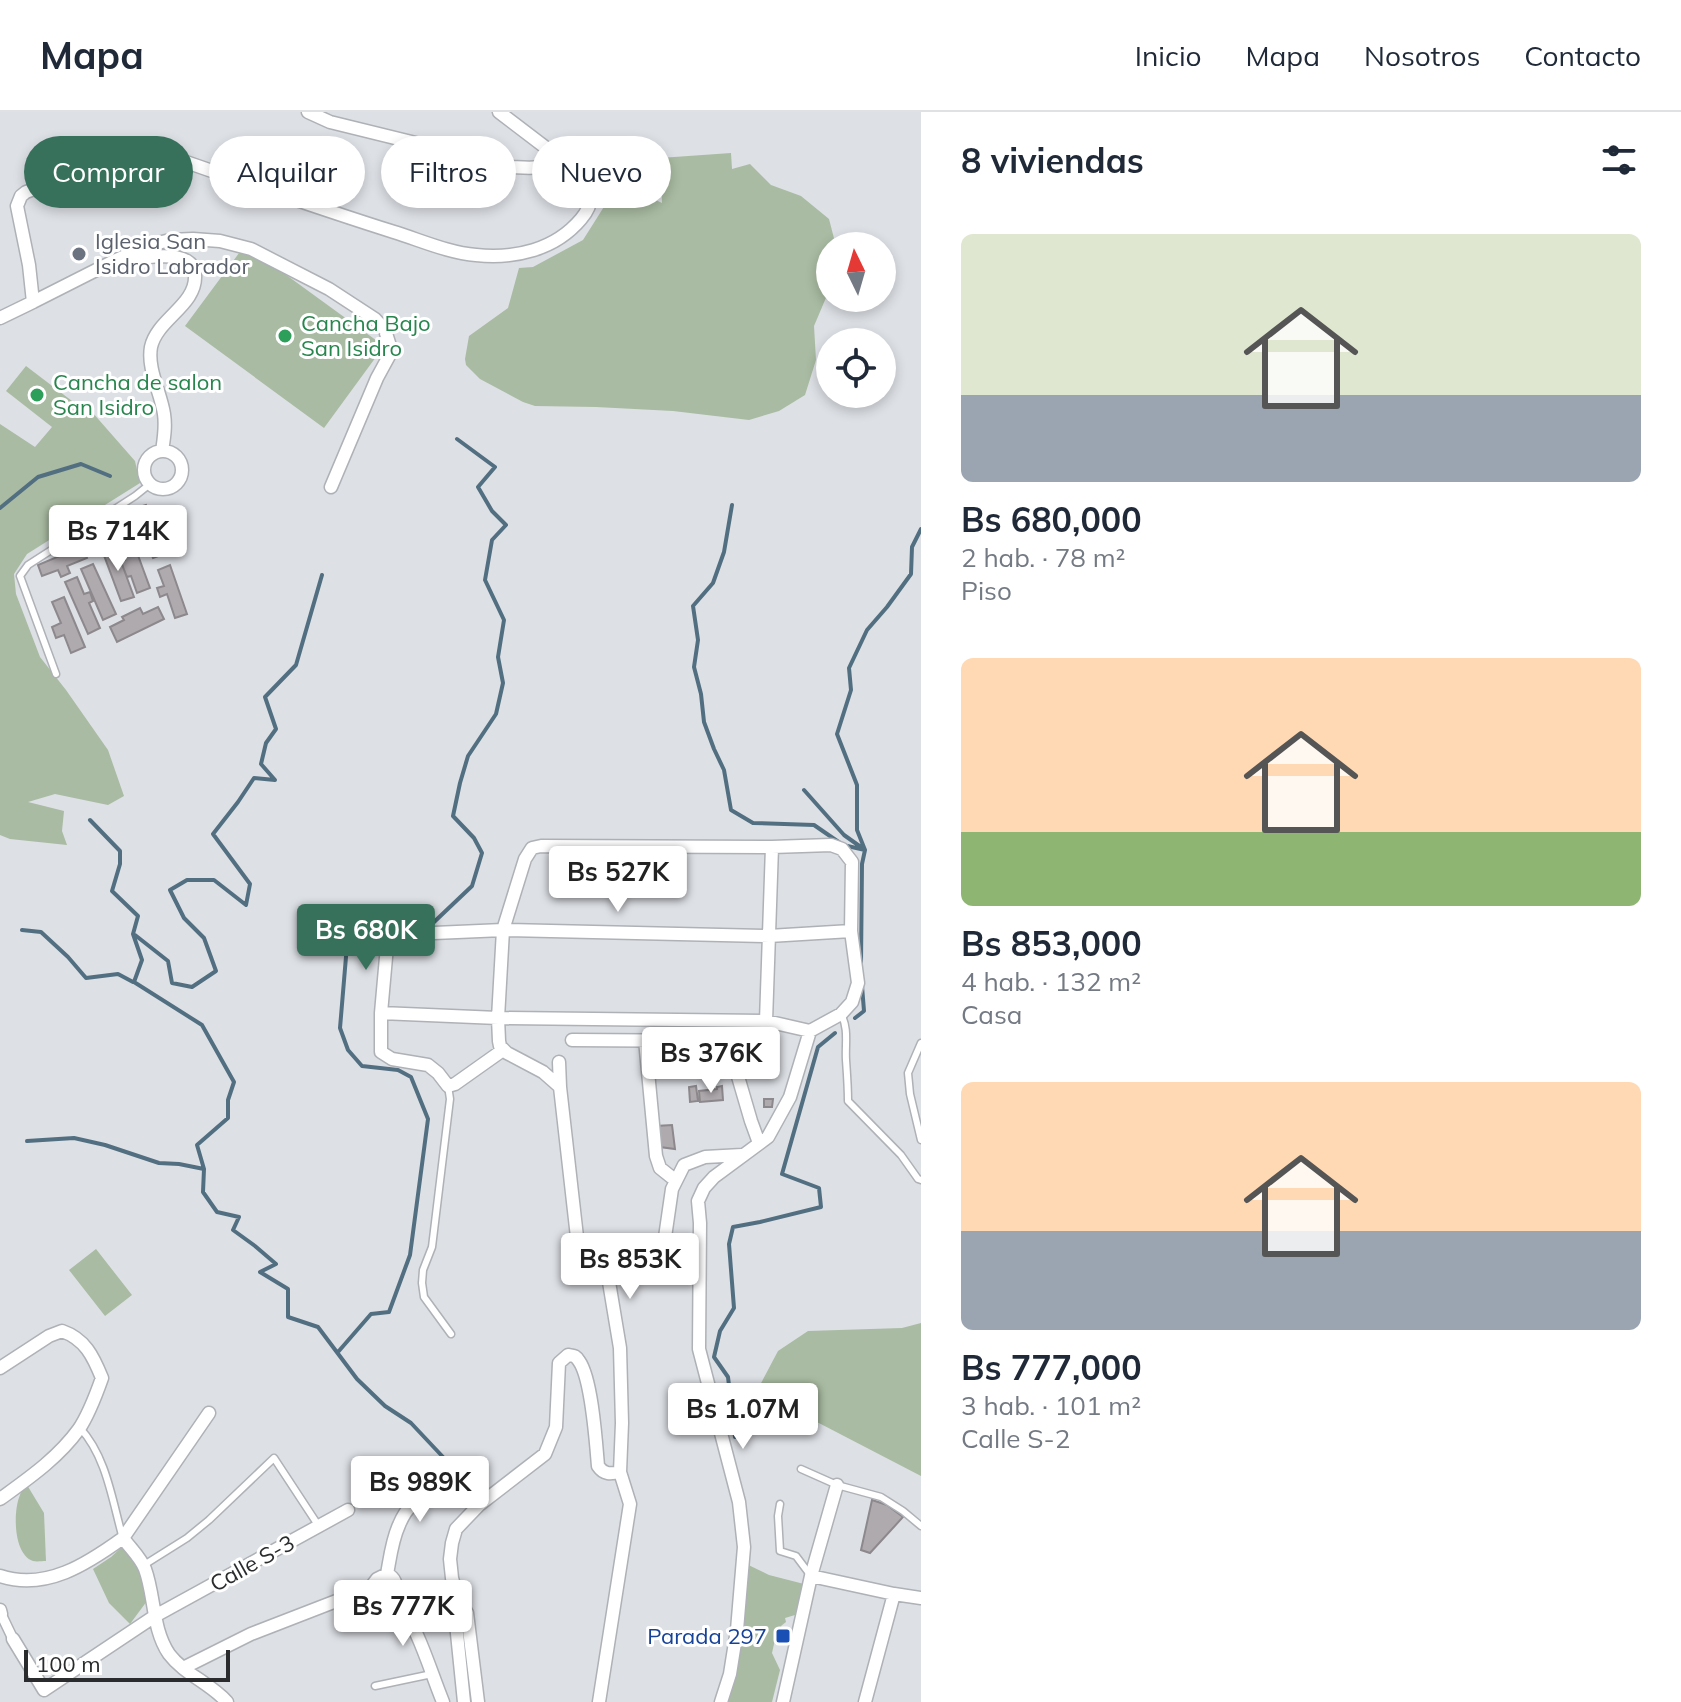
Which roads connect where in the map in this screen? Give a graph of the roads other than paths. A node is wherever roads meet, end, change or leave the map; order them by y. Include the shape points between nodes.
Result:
1 (308, 112) edge
2 (499, 112) edge
3 (532, 138) edge
4 (532, 168) edge
5 (588, 208) edge
6 (130, 254) junction
7 (33, 302) junction
8 (0, 318) edge
9 (162, 451) junction
10 (150, 484) junction
11 (331, 487) dead end
12 (56, 674) dead end
13 (772, 847) junction
14 (503, 930) junction
15 (851, 931) junction
16 (769, 936) junction
17 (381, 1013) junction
18 (841, 1014) junction
19 (498, 1018) junction
20 (766, 1021) junction
21 (810, 1031) junction
22 (572, 1040) dead end
23 (645, 1040) junction
24 (921, 1043) edge
25 (503, 1050) junction
26 (559, 1062) dead end
27 (448, 1086) junction
28 (560, 1087) junction
29 (921, 1140) edge
30 (759, 1143) junction
31 (742, 1155) junction
32 (675, 1180) junction
33 (921, 1180) edge
34 (610, 1255) junction
35 (451, 1334) dead end
36 (0, 1368) edge
37 (209, 1413) dead end
38 (80, 1428) junction
39 (801, 1469) dead end
40 (620, 1472) junction
41 (837, 1485) junction
42 (0, 1499) edge
43 (780, 1504) dead end
44 (479, 1505) junction
45 (348, 1510) dead end
46 (921, 1526) edge
47 (318, 1527) junction
48 (123, 1538) junction
49 (144, 1565) junction
50 (387, 1574) junction
51 (0, 1576) edge
52 (811, 1576) junction
53 (894, 1594) junction
54 (921, 1598) edge
55 (458, 1599) junction
56 (1, 1612) edge
57 (155, 1616) junction
58 (13, 1639) joint
59 (183, 1668) junction
60 (432, 1674) junction
61 (375, 1686) dead end
62 (43, 1696) edge
63 (227, 1702) edge
64 (443, 1702) edge
65 (464, 1702) edge
66 (478, 1702) edge
67 (599, 1702) edge
68 (721, 1702) edge
69 (783, 1702) edge
70 (865, 1702) edge

1 - 4 street via 330,122
2 - 3 street
5 - 7 street via 561,238 530,253 475,255 186,162 124,165 70,177 26,192 18,200
6 - 7 street
6 - 9 street via 180,258 195,272 189,296 151,348 164,413
6 - 11 street via 170,240 193,239 251,249 329,289 385,330 389,356
7 - 8 street
9 - 10 street via 150,456 144,467
9 - 10 street via 178,458 181,476 168,488
10 - 12 lane via 28,565 20,576
13 - 14 street via 532,848
13 - 15 street via 842,849 852,862
13 - 16 street
14 - 16 street
14 - 17 street via 388,935
14 - 19 street
15 - 16 street
15 - 18 street via 858,983
16 - 20 street
17 - 19 street
17 - 27 street via 381,1052 428,1065
18 - 21 street
18 - 33 lane via 847,1034 848,1101
19 - 20 street
19 - 25 street
20 - 21 street
21 - 30 street via 790,1097 768,1137
22 - 23 street
23 - 30 street via 720,1041 732,1056
23 - 32 street via 656,1156 660,1168
24 - 29 lane via 908,1073
25 - 27 street
25 - 28 street
26 - 28 street
27 - 35 lane via 432,1247 422,1283 424,1297
28 - 34 street via 577,1237 588,1254
30 - 31 street
31 - 32 street via 696,1159 684,1165
31 - 68 street via 714,1177 698,1201 699,1349 739,1502 744,1547 737,1630
32 - 34 street via 660,1250
34 - 40 street via 620,1348
36 - 38 street via 49,1336 62,1331 73,1335 94,1358 102,1378
37 - 48 street
38 - 42 street via 48,1463
38 - 48 lane via 102,1466
39 - 41 lane
40 - 44 street via 606,1473 598,1466 584,1371 579,1360 568,1355 559,1363 556,1427 545,1454
40 - 67 street via 630,1504
41 - 46 lane via 881,1497
41 - 52 street
43 - 52 lane via 780,1551 796,1556
44 - 50 street via 448,1489 419,1499 397,1528
44 - 55 street via 456,1529 452,1543
45 - 47 street, Calle S-3
47 - 49 lane via 274,1458 209,1520
47 - 57 street, Calle S-3
48 - 49 street
48 - 51 street via 93,1560 52,1578
49 - 57 street
50 - 59 street via 371,1587 251,1634
50 - 60 street via 396,1582 398,1606 416,1633
52 - 53 street
52 - 69 street
53 - 54 street
53 - 70 street
55 - 65 street
55 - 66 street via 467,1613
56 - 58 street
57 - 59 street via 169,1653
57 - 62 street, Calle S-3
58 - 62 street
59 - 63 street
60 - 61 lane
60 - 64 street

